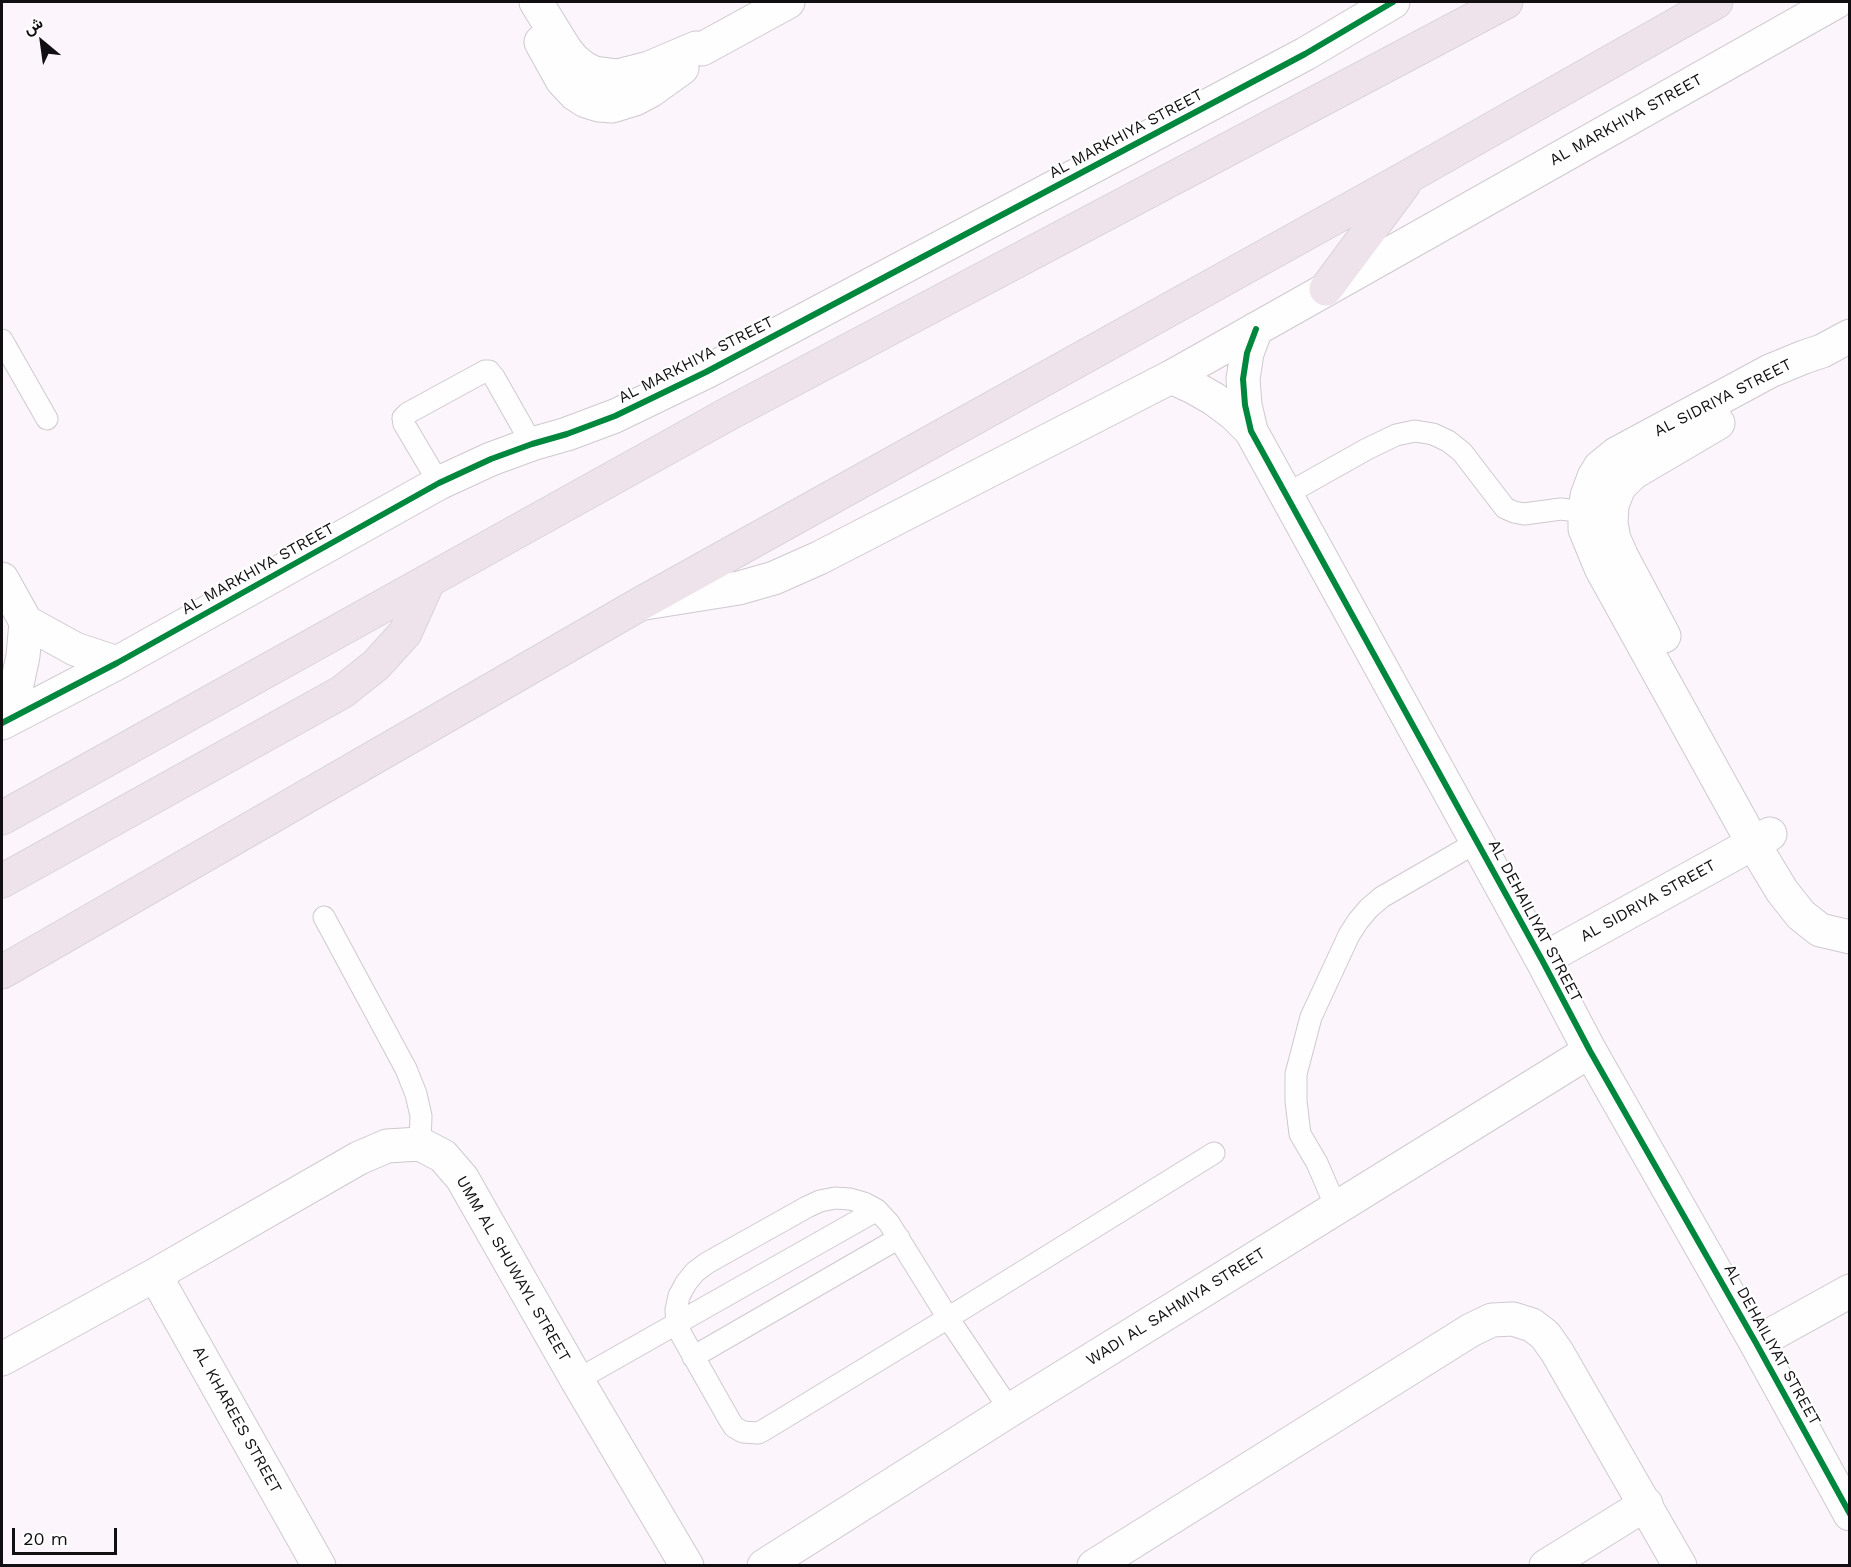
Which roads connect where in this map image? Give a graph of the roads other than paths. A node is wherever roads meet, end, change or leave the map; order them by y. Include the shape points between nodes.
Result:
1 (520, 2) edge
2 (537, 2) edge
3 (788, 2) edge
4 (1393, 2) edge
5 (1506, 2) edge
6 (1716, 2) edge
7 (1836, 2) edge
8 (702, 49) junction
9 (1411, 175) junction
10 (1326, 289) junction
11 (1256, 329) junction
12 (2, 340) edge
13 (1836, 344) edge
14 (9, 371) edge
15 (1171, 377) junction
16 (47, 419) dead end
17 (1251, 431) junction
18 (532, 444) junction
19 (439, 483) junction
20 (1286, 495) junction
21 (1585, 512) junction
22 (2, 579) edge
23 (428, 582) junction
24 (640, 604) junction
25 (26, 622) junction
26 (117, 663) junction
27 (3, 722) edge
28 (2, 818) edge
29 (1761, 838) junction
30 (1477, 842) junction
31 (2, 881) edge
32 (1850, 916) edge
33 (324, 917) dead end
34 (1850, 937) edge
35 (1542, 960) junction
36 (2, 972) edge
37 (1590, 1052) junction
38 (420, 1144) junction
39 (1214, 1153) dead end
40 (1336, 1207) junction
41 (877, 1210) junction
42 (899, 1238) junction
43 (155, 1275) junction
44 (1850, 1291) edge
45 (948, 1318) junction
46 (677, 1324) junction
47 (1756, 1343) junction
48 (693, 1357) junction
49 (2, 1359) edge
50 (577, 1380) junction
51 (1010, 1410) junction
52 (1646, 1504) junction
53 (1850, 1514) edge
54 (319, 1566) edge
55 (687, 1566) edge
56 (764, 1566) edge
57 (1094, 1566) edge
58 (1546, 1566) edge
59 (1680, 1566) edge

1 - 8 street via 562,80 575,94 593,103 612,106 635,99 699,56
2 - 8 street via 573,59 594,73 633,73
3 - 8 street
4 - 18 street, AL MARKHIYA STREET via 1305,54 697,377 615,416
5 - 23 highway via 728,414
6 - 9 highway, AL MARKHIYA STREET
7 - 10 street, AL MARKHIYA STREET
9 - 10 highway
9 - 24 highway, AL MARKHIYA STREET
10 - 11 street, AL MARKHIYA STREET
11 - 15 street, AL MARKHIYA STREET
11 - 17 street, AL DEHAILIYAT STREET via 1243,379
12 - 14 lane
13 - 21 street, AL SIDRIYA STREET via 1770,371 1616,454 1594,477
13 - 29 street, AL SIDRIYA STREET via 1794,380 1633,473 1619,487 1612,505 1611,524 1622,557
14 - 16 lane
15 - 17 street, AL DEHAILIYAT STREET via 1214,399
15 - 24 street, AL MARKHIYA STREET via 774,578 739,588
17 - 20 street, AL DEHAILIYAT STREET
18 - 19 street, AL MARKHIYA STREET
18 - 19 lane via 494,377 485,371 403,418
19 - 26 street, AL MARKHIYA STREET
20 - 21 lane via 1367,449 1415,431 1433,434 1462,452 1505,508 1524,514 1561,509
20 - 30 street, AL DEHAILIYAT STREET
21 - 29 street, AL SIDRIYA STREET via 1585,529 1601,568
22 - 25 street
23 - 28 highway
23 - 31 highway via 405,633 376,665 342,692
24 - 36 highway, AL MARKHIYA STREET
25 - 26 street via 75,649
25 - 27 street via 16,689
26 - 27 street, AL MARKHIYA STREET
29 - 32 street, AL SIDRIYA STREET via 1812,900
29 - 34 street, AL SIDRIYA STREET via 1782,891 1801,915 1820,930
29 - 35 street, AL SIDRIYA STREET
30 - 35 street, AL DEHAILIYAT STREET
30 - 40 lane via 1382,897 1358,921 1311,1017 1296,1074 1300,1134
33 - 38 lane via 406,1069 421,1116
35 - 37 street, AL DEHAILIYAT STREET
37 - 40 street, WADI AL SAHMIYA STREET
37 - 47 street, AL DEHAILIYAT STREET
38 - 43 street via 387,1146 359,1158
38 - 50 street, UMM AL SHUWAYL STREET via 443,1156 462,1178
39 - 45 lane
40 - 51 street, WADI AL SAHMIYA STREET
41 - 42 lane
41 - 46 lane
41 - 46 lane via 850,1199 820,1201 707,1263 695,1272 679,1296
42 - 45 lane
42 - 48 lane
43 - 49 street
43 - 54 street, AL KHAREES STREET
44 - 47 street
45 - 48 lane via 758,1433 734,1427
45 - 51 lane
46 - 48 lane
46 - 50 lane
47 - 53 street, AL DEHAILIYAT STREET
50 - 55 street, UMM AL SHUWAYL STREET
51 - 56 street, WADI AL SAHMIYA STREET
52 - 57 street via 1545,1335 1532,1325 1513,1319 1492,1320
52 - 58 street
52 - 59 street

